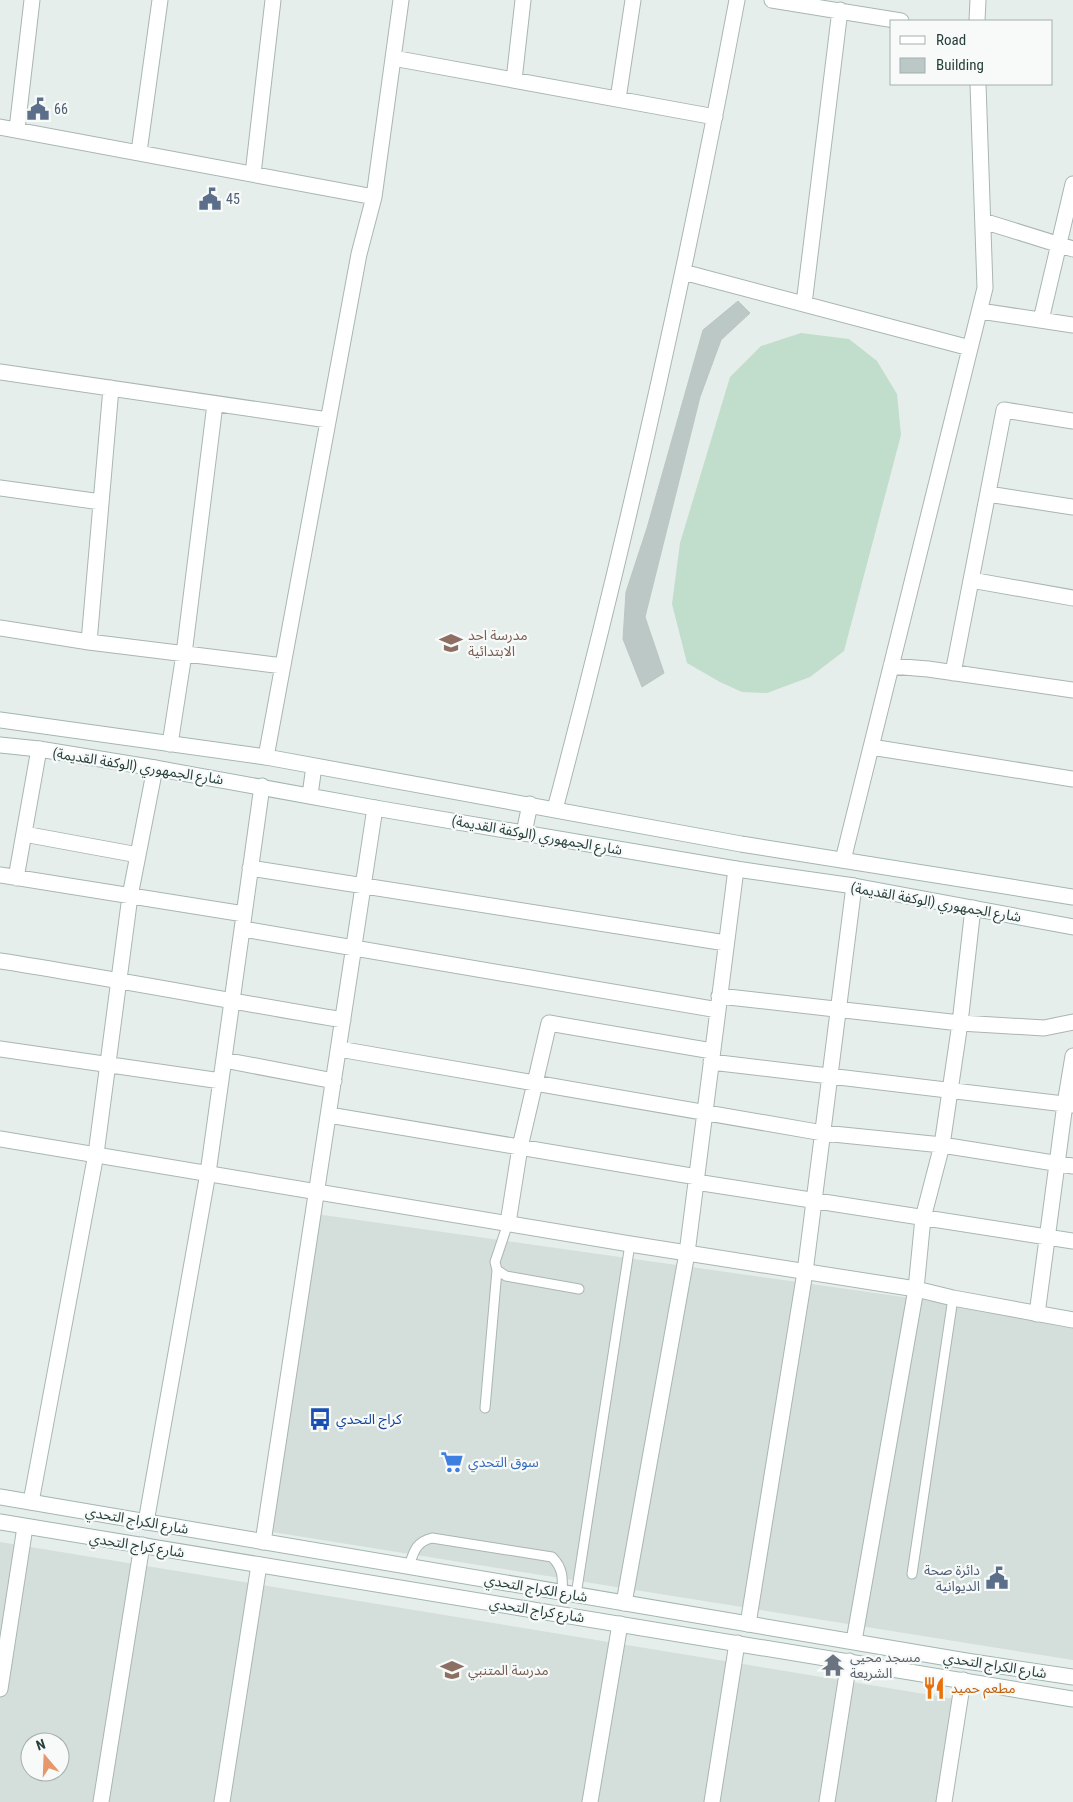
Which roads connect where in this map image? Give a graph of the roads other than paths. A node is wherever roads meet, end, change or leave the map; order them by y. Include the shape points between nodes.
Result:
1 (32, 0) edge
2 (160, 0) edge
3 (273, 0) edge
4 (401, 0) edge
5 (522, 0) edge
6 (633, 0) edge
7 (737, 0) edge
8 (772, 0) edge
9 (978, 0) edge
10 (840, 10) junction
11 (895, 20) edge
12 (977, 20) edge
13 (393, 58) junction
14 (514, 80) junction
15 (978, 85) edge
16 (618, 99) junction
17 (715, 117) junction
18 (0, 127) edge
19 (17, 129) junction
20 (139, 152) junction
21 (253, 174) junction
22 (1073, 188) edge
23 (374, 196) junction
24 (983, 221) junction
25 (1066, 247) edge
26 (683, 272) junction
27 (804, 304) junction
28 (980, 311) junction
29 (1041, 320) junction
30 (1073, 325) edge
31 (970, 348) junction
32 (0, 372) edge
33 (111, 388) junction
34 (215, 404) junction
35 (328, 420) junction
36 (1073, 421) edge
37 (0, 488) edge
38 (988, 494) junction
39 (101, 502) junction
40 (1073, 507) edge
41 (971, 580) junction
42 (1073, 598) edge
43 (0, 628) edge
44 (89, 642) junction
45 (184, 654) junction
46 (283, 666) junction
47 (891, 666) junction
48 (953, 673) junction
49 (1073, 690) edge
50 (0, 720) edge
51 (170, 744) junction
52 (0, 745) edge
53 (871, 747) junction
54 (40, 749) junction
55 (266, 757) junction
56 (314, 766) junction
57 (155, 768) junction
58 (1073, 778) edge
59 (262, 786) junction
60 (310, 795) junction
61 (530, 804) junction
62 (376, 808) junction
63 (555, 809) junction
64 (524, 833) junction
65 (24, 834) junction
66 (138, 855) junction
67 (843, 860) junction
68 (250, 868) junction
69 (736, 868) junction
70 (0, 875) edge
71 (16, 878) junction
72 (854, 886) junction
73 (363, 887) junction
74 (130, 896) junction
75 (1073, 897) edge
76 (973, 908) junction
77 (243, 921) junction
78 (1073, 927) edge
79 (726, 943) junction
80 (354, 948) junction
81 (0, 961) edge
82 (119, 980) junction
83 (232, 1002) junction
84 (719, 1003) junction
85 (840, 1010) junction
86 (343, 1020) junction
87 (1073, 1022) edge
88 (960, 1023) junction
89 (0, 1049) edge
90 (339, 1049) junction
91 (1073, 1056) edge
92 (712, 1057) junction
93 (224, 1060) junction
94 (108, 1064) junction
95 (831, 1076) junction
96 (221, 1080) junction
97 (334, 1081) junction
98 (534, 1083) junction
99 (950, 1090) junction
100 (1069, 1105) edge
101 (705, 1113) junction
102 (329, 1115) junction
103 (824, 1133) junction
104 (0, 1139) edge
105 (942, 1145) junction
106 (520, 1147) junction
107 (96, 1154) junction
108 (1057, 1164) junction
109 (1073, 1166) edge
110 (208, 1173) junction
111 (696, 1179) junction
112 (317, 1191) junction
113 (814, 1201) junction
114 (923, 1218) junction
115 (508, 1223) junction
116 (1047, 1238) junction
117 (1073, 1241) edge
118 (630, 1244) junction
119 (687, 1252) junction
120 (497, 1270) junction
121 (805, 1272) junction
122 (579, 1289) dead end
123 (916, 1289) junction
124 (953, 1298) junction
125 (1037, 1314) junction
126 (1073, 1320) edge
127 (485, 1408) dead end
128 (0, 1497) edge
129 (31, 1502) junction
130 (0, 1522) edge
131 (146, 1522) junction
132 (25, 1527) junction
133 (263, 1542) junction
134 (142, 1545) junction
135 (258, 1565) junction
136 (409, 1566) junction
137 (912, 1574) dead end
138 (569, 1593) junction
139 (624, 1603) junction
140 (620, 1624) junction
141 (748, 1624) junction
142 (854, 1641) junction
143 (737, 1643) junction
144 (849, 1661) junction
145 (1073, 1677) edge
146 (963, 1680) junction
147 (0, 1689) edge
148 (1073, 1699) edge
149 (101, 1802) edge
150 (222, 1802) edge
151 (590, 1802) edge
152 (712, 1802) edge
153 (826, 1802) edge
154 (944, 1802) edge

1 - 19 street
2 - 20 street
3 - 21 street
4 - 13 street
5 - 14 street
6 - 16 street
7 - 17 street
8 - 10 street
9 - 12 street
10 - 11 street
10 - 27 street
13 - 14 street
13 - 23 street
14 - 16 street
15 - 24 street
16 - 17 street
17 - 26 street
18 - 19 street
19 - 20 street
20 - 21 street
21 - 23 street
22 - 25 street
23 - 35 street via 359,254
24 - 25 street
24 - 28 street via 985,288
25 - 29 street
26 - 27 street
26 - 63 street via 590,676
27 - 31 street
28 - 29 street
28 - 31 street
29 - 30 street
31 - 47 street
32 - 33 street
33 - 34 street
33 - 39 street
34 - 35 street
34 - 45 street
35 - 46 street
36 - 38 street via 1004,410
37 - 39 street
38 - 40 street
38 - 41 street
39 - 44 street
41 - 42 street
41 - 48 street
43 - 44 street
44 - 45 street
45 - 46 street
45 - 51 street
46 - 55 street
47 - 48 street
47 - 53 street
48 - 49 street
50 - 51 street, شارع الجمهوري (الوكفة القديمة)
51 - 55 street, شارع الجمهوري (الوكفة القديمة)
52 - 54 street, شارع الجمهوري (الوكفة القديمة)
53 - 58 street
53 - 67 street
54 - 57 street, شارع الجمهوري (الوكفة القديمة)
54 - 65 street
55 - 56 street, شارع الجمهوري (الوكفة القديمة)
56 - 60 street
56 - 61 street, شارع الجمهوري (الوكفة القديمة)
57 - 59 street, شارع الجمهوري (الوكفة القديمة)
57 - 66 street
59 - 60 street, شارع الجمهوري (الوكفة القديمة)
59 - 68 street
60 - 62 street, شارع الجمهوري (الوكفة القديمة)
61 - 63 street, شارع الجمهوري (الوكفة القديمة)
61 - 64 street
62 - 64 street, شارع الجمهوري (الوكفة القديمة)
62 - 73 street
63 - 67 street, شارع الجمهوري (الوكفة القديمة)
64 - 69 street, شارع الجمهوري (الوكفة القديمة)
65 - 66 street
65 - 71 street
66 - 74 street
67 - 75 street, شارع الجمهوري (الوكفة القديمة)
68 - 73 street
68 - 77 street
69 - 72 street, شارع الجمهوري (الوكفة القديمة)
69 - 79 street
70 - 71 street
71 - 74 street
72 - 76 street, شارع الجمهوري (الوكفة القديمة)
72 - 85 street
73 - 79 street
73 - 80 street
74 - 77 street
74 - 82 street
76 - 78 street, شارع الجمهوري (الوكفة القديمة)
76 - 88 street
77 - 80 street
77 - 83 street
79 - 84 street
80 - 84 street
80 - 86 street
81 - 82 street
82 - 83 street
82 - 94 street
83 - 86 street
83 - 93 street
84 - 85 street
84 - 92 street
85 - 88 street
85 - 95 street
86 - 90 street
87 - 88 street via 1044,1028
88 - 99 street
89 - 94 street
90 - 97 street
90 - 98 street
91 - 100 street
92 - 95 street
92 - 98 street via 549,1023
92 - 101 street
93 - 96 street
93 - 97 street
94 - 96 street
94 - 107 street
95 - 99 street
95 - 103 street
96 - 110 street
97 - 102 street
98 - 101 street
98 - 106 street
99 - 100 street
99 - 105 street
100 - 108 street
101 - 103 street
101 - 111 street
102 - 106 street
102 - 112 street
103 - 105 street
103 - 113 street
104 - 107 street
105 - 108 street
105 - 114 street
106 - 111 street
106 - 115 street
107 - 110 street
107 - 129 street
108 - 109 street
108 - 116 street
110 - 112 street
110 - 131 street
111 - 113 street
111 - 119 street
112 - 115 street
112 - 133 street
113 - 114 street
113 - 121 street
114 - 116 street
114 - 123 street
115 - 118 street
115 - 120 lane via 495,1262
116 - 117 street
116 - 125 street
118 - 119 street
118 - 138 lane
119 - 121 street
119 - 139 street
120 - 122 lane via 506,1276
120 - 127 lane
121 - 123 street
121 - 141 street
123 - 124 street
123 - 142 street
124 - 125 street
124 - 137 lane
125 - 126 street
128 - 129 street, شارع الكراج التحدي
129 - 131 street, شارع الكراج التحدي
130 - 132 street, شارع كراج التحدي
131 - 133 street, شارع الكراج التحدي
132 - 134 street, شارع كراج التحدي
132 - 147 street
133 - 136 street, شارع الكراج التحدي
134 - 135 street, شارع كراج التحدي
134 - 149 street
135 - 140 street, شارع كراج التحدي
135 - 150 street
136 - 138 street, شارع الكراج التحدي
136 - 138 lane via 414,1548 421,1541 432,1538 552,1557 559,1564
138 - 139 street, شارع الكراج التحدي
139 - 141 street, شارع الكراج التحدي
140 - 143 street, شارع كراج التحدي
140 - 151 street
141 - 142 street, شارع الكراج التحدي
142 - 145 street, شارع الكراج التحدي
143 - 144 street, شارع كراج التحدي
143 - 152 street
144 - 146 street, شارع كراج التحدي
144 - 153 street
146 - 148 street, شارع كراج التحدي
146 - 154 street

